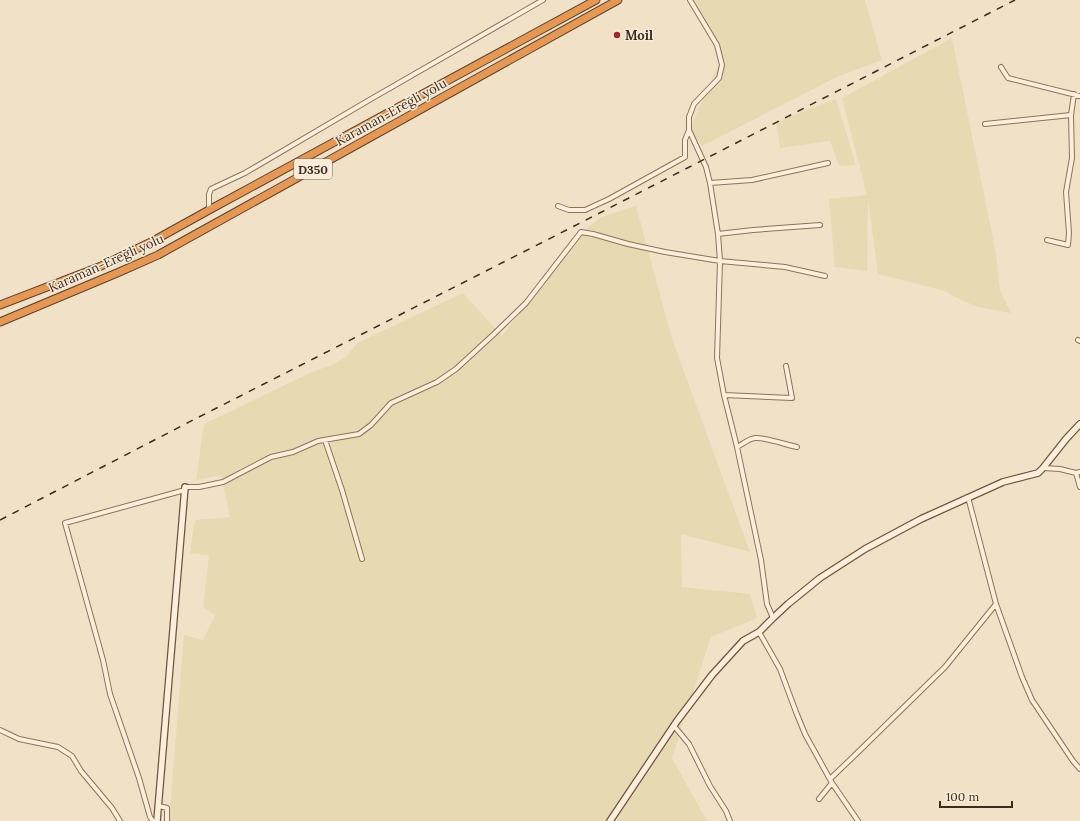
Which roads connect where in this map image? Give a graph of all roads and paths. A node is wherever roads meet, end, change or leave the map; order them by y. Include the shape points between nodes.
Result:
1 (542, 0) edge
2 (596, 0) edge
3 (618, 0) edge
4 (690, 0) edge
5 (1001, 67) dead end
6 (1074, 94) junction
7 (1080, 96) edge
8 (1071, 115) junction
9 (985, 124) dead end
10 (689, 130) junction
11 (828, 163) dead end
12 (710, 183) junction
13 (558, 206) dead end
14 (209, 210) junction
15 (820, 225) dead end
16 (718, 234) junction
17 (1048, 240) dead end
18 (720, 261) junction
19 (825, 276) dead end
20 (0, 305) edge
21 (4, 320) edge
22 (0, 327) edge
23 (786, 366) dead end
24 (724, 395) junction
25 (1080, 424) edge
26 (325, 440) junction
27 (737, 447) junction
28 (797, 447) dead end
29 (1044, 468) junction
30 (1078, 472) edge
31 (1080, 487) edge
32 (185, 488) junction
33 (968, 497) junction
34 (362, 559) dead end
35 (996, 604) junction
36 (772, 618) junction
37 (759, 632) junction
38 (674, 726) junction
39 (0, 730) edge
40 (1080, 769) edge
41 (831, 781) junction
42 (819, 799) dead end
43 (158, 806) junction
44 (120, 821) edge
45 (153, 821) edge
46 (157, 821) edge
47 (167, 821) edge
48 (610, 821) edge
49 (730, 821) edge
50 (858, 821) edge

1 - 14 street via 245,173 211,188
2 - 14 highway, Karaman-Ereğli yolu / D350
3 - 21 highway, Karaman-Ereğli yolu / D350 via 158,255
4 - 10 street via 717,45 722,65 719,78 694,104 689,117
5 - 6 street via 1008,78
6 - 7 street
6 - 8 street
8 - 9 street
8 - 17 street via 1072,158 1066,192 1068,245
10 - 12 street via 706,167
10 - 13 street via 685,140 685,156 585,210 569,210
11 - 12 street via 752,180
12 - 16 street
14 - 20 highway, Karaman-Ereğli yolu / D350 via 99,267
15 - 16 street
16 - 18 street
18 - 19 street via 785,267
18 - 24 street via 717,358
18 - 26 street via 665,252 581,232 526,303 456,368 437,382 390,403 371,425 359,434
21 - 22 highway
23 - 24 street via 792,398
24 - 27 street
25 - 29 street
26 - 32 street via 271,457 223,482
26 - 34 street
27 - 28 street via 756,438
27 - 36 street via 761,560 767,604
29 - 30 street
29 - 33 street via 1038,473 1003,482
30 - 31 street
32 - 43 street
32 - 45 street via 65,523 110,694
33 - 35 street
33 - 36 street via 921,518 865,549 820,578
35 - 40 street via 1032,700
35 - 41 street via 945,667
36 - 37 street
37 - 38 street via 743,641 727,658
37 - 41 street via 780,669 805,734
38 - 48 street
38 - 49 street via 689,744
39 - 44 street via 19,739 58,748 72,756
41 - 42 street
41 - 50 street
43 - 46 street
43 - 47 street via 167,808

